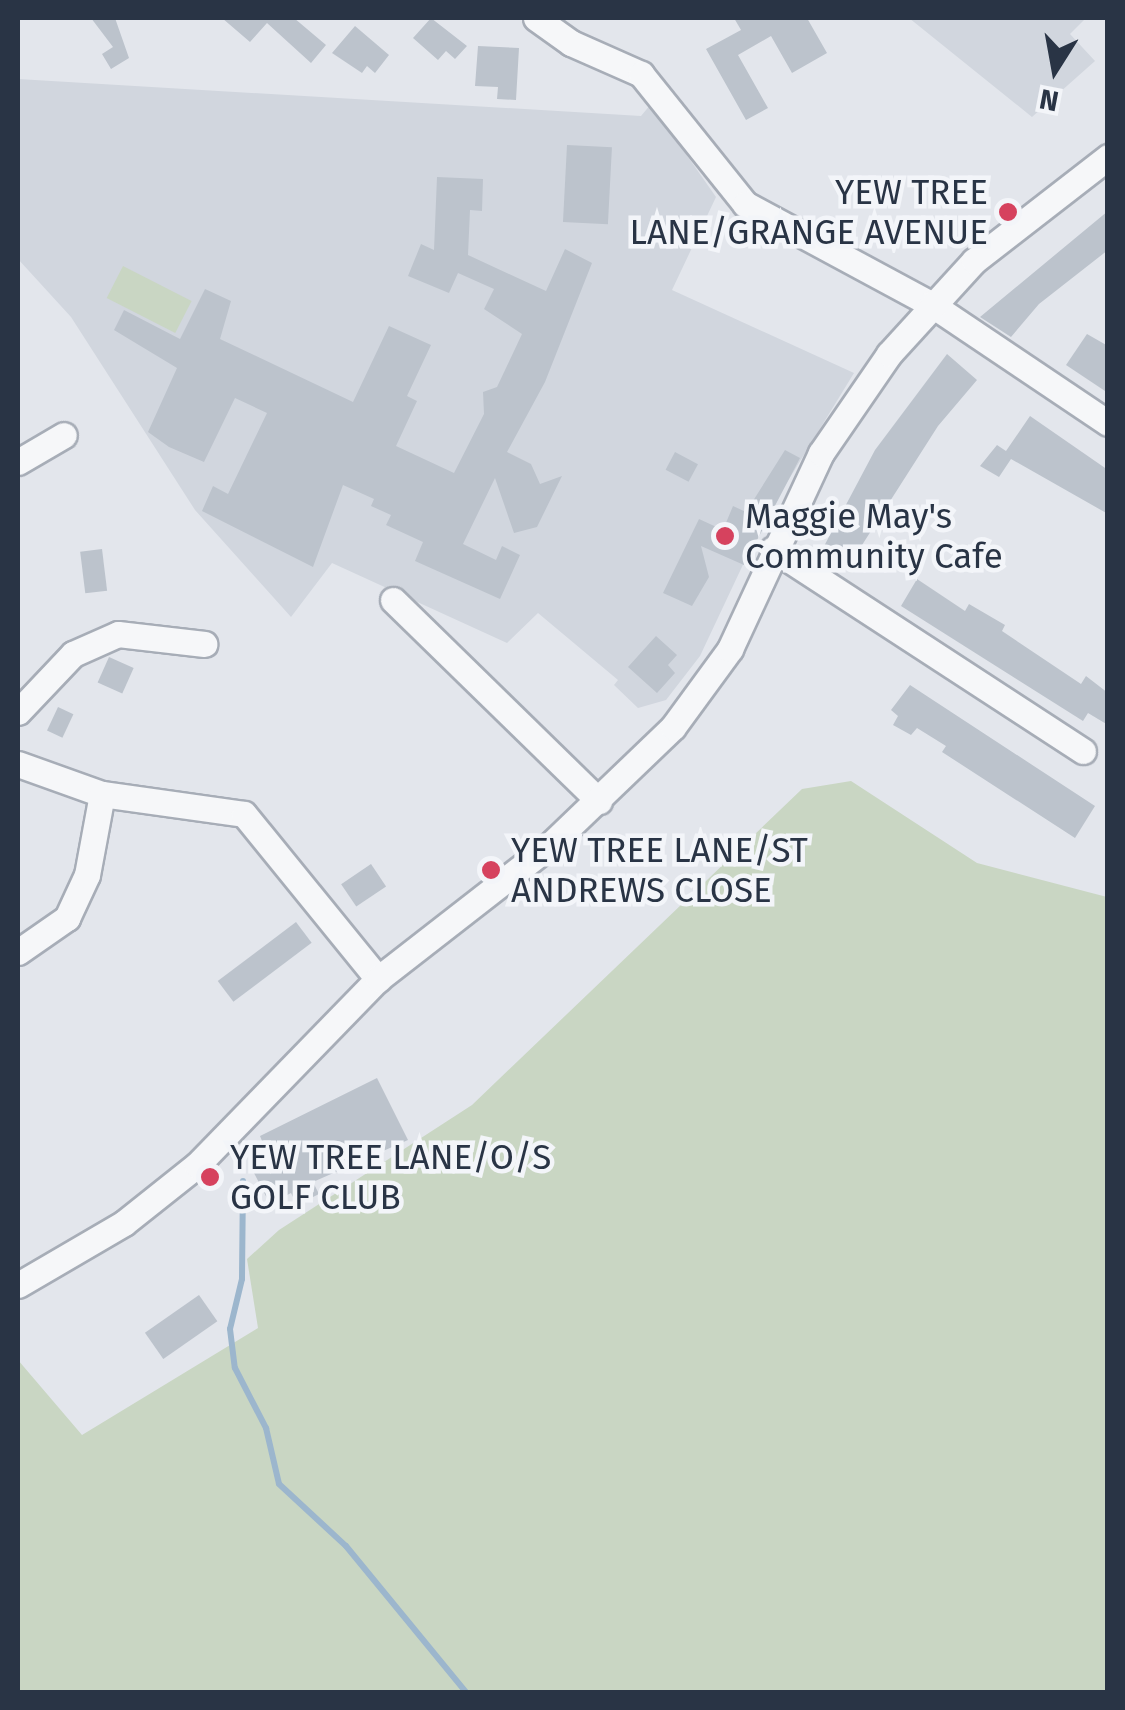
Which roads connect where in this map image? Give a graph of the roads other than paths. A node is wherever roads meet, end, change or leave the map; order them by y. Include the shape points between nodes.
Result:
1 (536, 18) edge
2 (1108, 157) edge
3 (931, 304) junction
4 (1108, 423) edge
5 (64, 434) dead end
6 (18, 462) edge
7 (774, 549) junction
8 (393, 600) dead end
9 (204, 644) dead end
10 (18, 712) edge
11 (1084, 751) dead end
12 (18, 764) edge
13 (102, 794) junction
14 (599, 801) junction
15 (18, 952) edge
16 (378, 979) junction
17 (18, 1286) edge

1 - 3 street via 572,43 641,74 745,204
2 - 3 street via 1028,213
3 - 4 street
3 - 7 street via 852,403
5 - 6 street
7 - 11 street
7 - 14 street via 710,679
8 - 14 street
9 - 10 street via 118,634 73,654
12 - 13 street
13 - 15 street via 87,875 67,918
13 - 16 street via 244,814
14 - 16 street
16 - 17 street via 197,1166 124,1223

